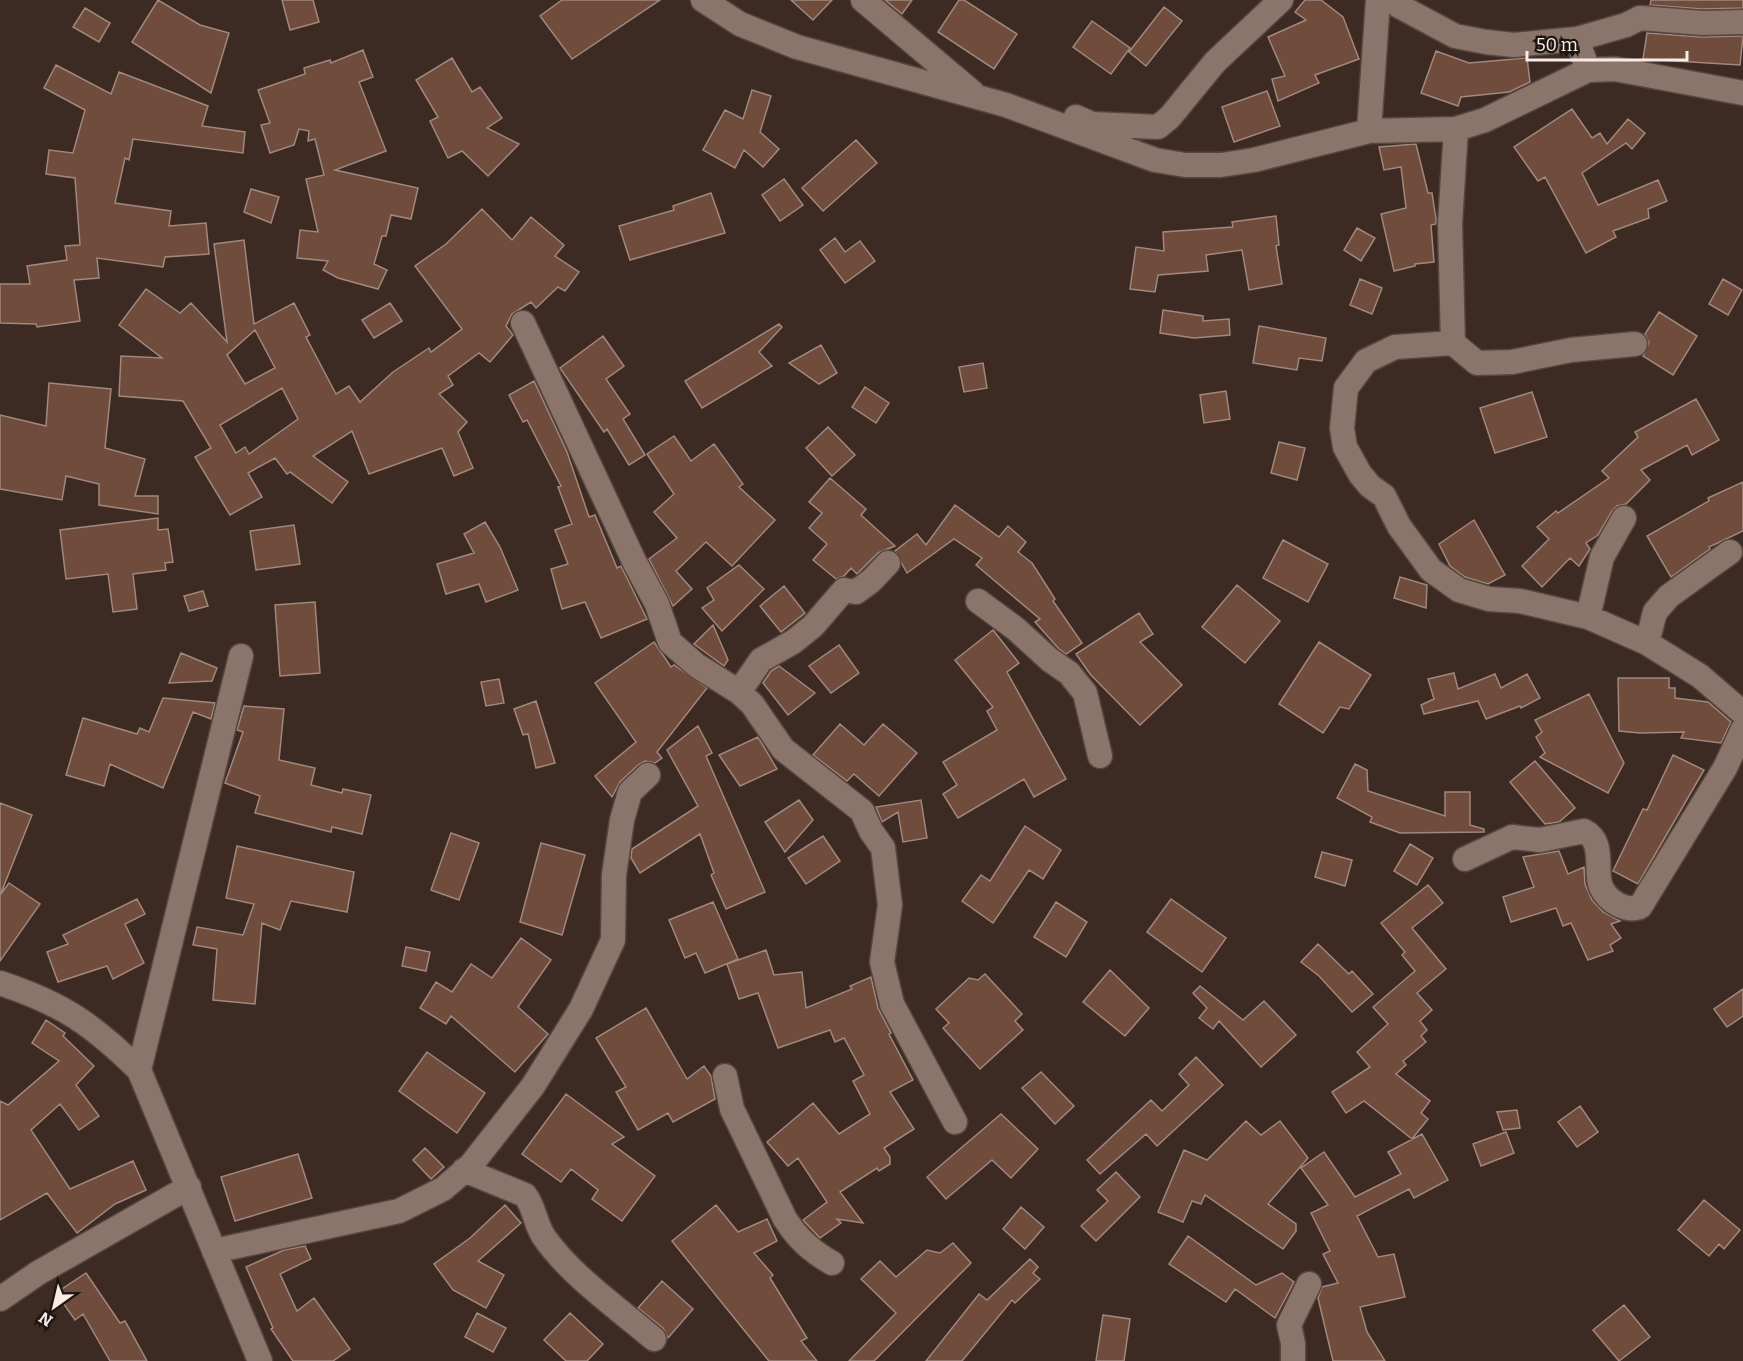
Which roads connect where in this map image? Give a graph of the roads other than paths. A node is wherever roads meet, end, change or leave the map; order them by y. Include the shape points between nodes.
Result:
1 (703, 0) edge
2 (863, 0) edge
3 (1281, 0) edge
4 (1378, 0) edge
5 (1393, 0) edge
6 (1743, 22) edge
7 (1577, 39) junction
8 (1588, 70) junction
9 (1743, 93) edge
10 (978, 98) junction
11 (1006, 105) junction
12 (1158, 127) junction
13 (1456, 129) junction
14 (1369, 131) junction
15 (1155, 160) junction
16 (523, 323) dead end
17 (1453, 343) junction
18 (1635, 344) dead end
19 (1624, 518) dead end
20 (1730, 552) dead end
21 (888, 563) dead end
22 (978, 601) dead end
23 (1588, 617) junction
24 (1647, 644) junction
25 (241, 656) dead end
26 (739, 692) junction
27 (1743, 713) edge
28 (1743, 729) edge
29 (1100, 756) dead end
30 (648, 775) dead end
31 (1465, 859) dead end
32 (0, 983) edge
33 (139, 1070) junction
34 (725, 1076) dead end
35 (955, 1122) dead end
36 (464, 1170) junction
37 (189, 1187) junction
38 (214, 1251) junction
39 (832, 1263) dead end
40 (1309, 1284) dead end
41 (0, 1299) edge
42 (654, 1339) dead end
43 (260, 1361) edge
44 (1293, 1361) edge

1 - 10 street via 740,24 797,46
2 - 10 street
3 - 12 street via 1215,62
4 - 14 street
5 - 7 street via 1455,36 1514,45
6 - 7 street via 1640,18
7 - 8 street
8 - 9 street via 1615,69
8 - 13 street via 1485,120
10 - 11 street
11 - 12 street via 1042,108 1092,124
11 - 15 street
12 - 15 street
13 - 14 street
13 - 17 street via 1450,224
14 - 15 street via 1221,165
16 - 26 street via 657,604 670,642 712,677
17 - 18 street via 1477,363 1512,362 1571,350
17 - 23 street via 1395,347 1366,361 1346,388 1342,428 1345,447 1359,474 1384,496 1399,526 1431,570 1459,590
19 - 23 street via 1602,557
20 - 24 street via 1669,597 1656,612
21 - 26 street via 856,592 844,590 823,617 793,642 768,654
22 - 29 street via 1069,673 1086,693
23 - 24 street
24 - 27 street via 1700,676
25 - 33 street
26 - 35 street via 762,716 783,749 862,811 883,848 890,905 882,962 892,1004
28 - 31 street via 1725,768 1640,907 1624,908 1601,887 1597,849 1590,834 1584,831 1540,840 1512,837
30 - 36 street via 630,792 622,820 614,875 613,940 609,949 581,1009 532,1086
32 - 33 street via 68,1011 102,1034
33 - 37 street
34 - 39 street via 732,1109 785,1219 813,1252
36 - 38 street via 443,1189 399,1211
36 - 42 street via 525,1196 532,1204 544,1238 563,1260
37 - 38 street
37 - 41 street
38 - 43 street
40 - 44 street via 1288,1325

